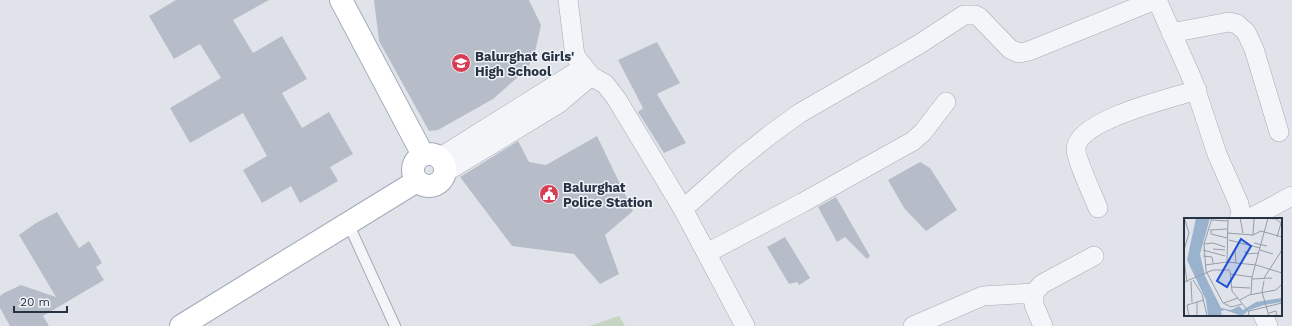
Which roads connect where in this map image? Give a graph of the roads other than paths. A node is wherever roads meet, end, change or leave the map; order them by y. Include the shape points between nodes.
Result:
1 (341, 0) edge
2 (568, 0) edge
3 (1156, 0) edge
4 (1171, 33) junction
5 (588, 72) junction
6 (1197, 90) junction
7 (946, 102) dead end
8 (1279, 132) dead end
9 (436, 162) junction
10 (1292, 196) edge
11 (1098, 208) dead end
12 (684, 209) junction
13 (1239, 218) edge
14 (1251, 218) edge
15 (348, 223) junction
16 (707, 253) junction
17 (1094, 256) dead end
18 (1034, 293) junction
19 (1263, 316) edge
20 (181, 326) edge
21 (395, 326) edge
22 (745, 326) edge
23 (913, 326) edge
24 (1043, 326) edge
25 (1268, 326) edge

1 - 9 main road
2 - 5 street via 574,56
3 - 4 street
3 - 12 street via 1019,53 1010,49 979,17 964,15 918,45 800,112 736,162
4 - 6 street
4 - 8 street via 1229,22 1237,24 1246,32 1254,49
5 - 9 street
5 - 12 street via 605,84 616,98
6 - 11 street via 1109,119 1088,129 1079,138 1076,150
6 - 13 street via 1217,154 1239,204
7 - 16 street via 913,141
9 - 15 main road via 415,161 413,172 417,181
10 - 14 street
12 - 16 street
15 - 20 main road
15 - 21 lane
16 - 22 street
17 - 18 street via 1042,284
18 - 23 street via 983,296
18 - 24 street via 1034,305
19 - 25 street

